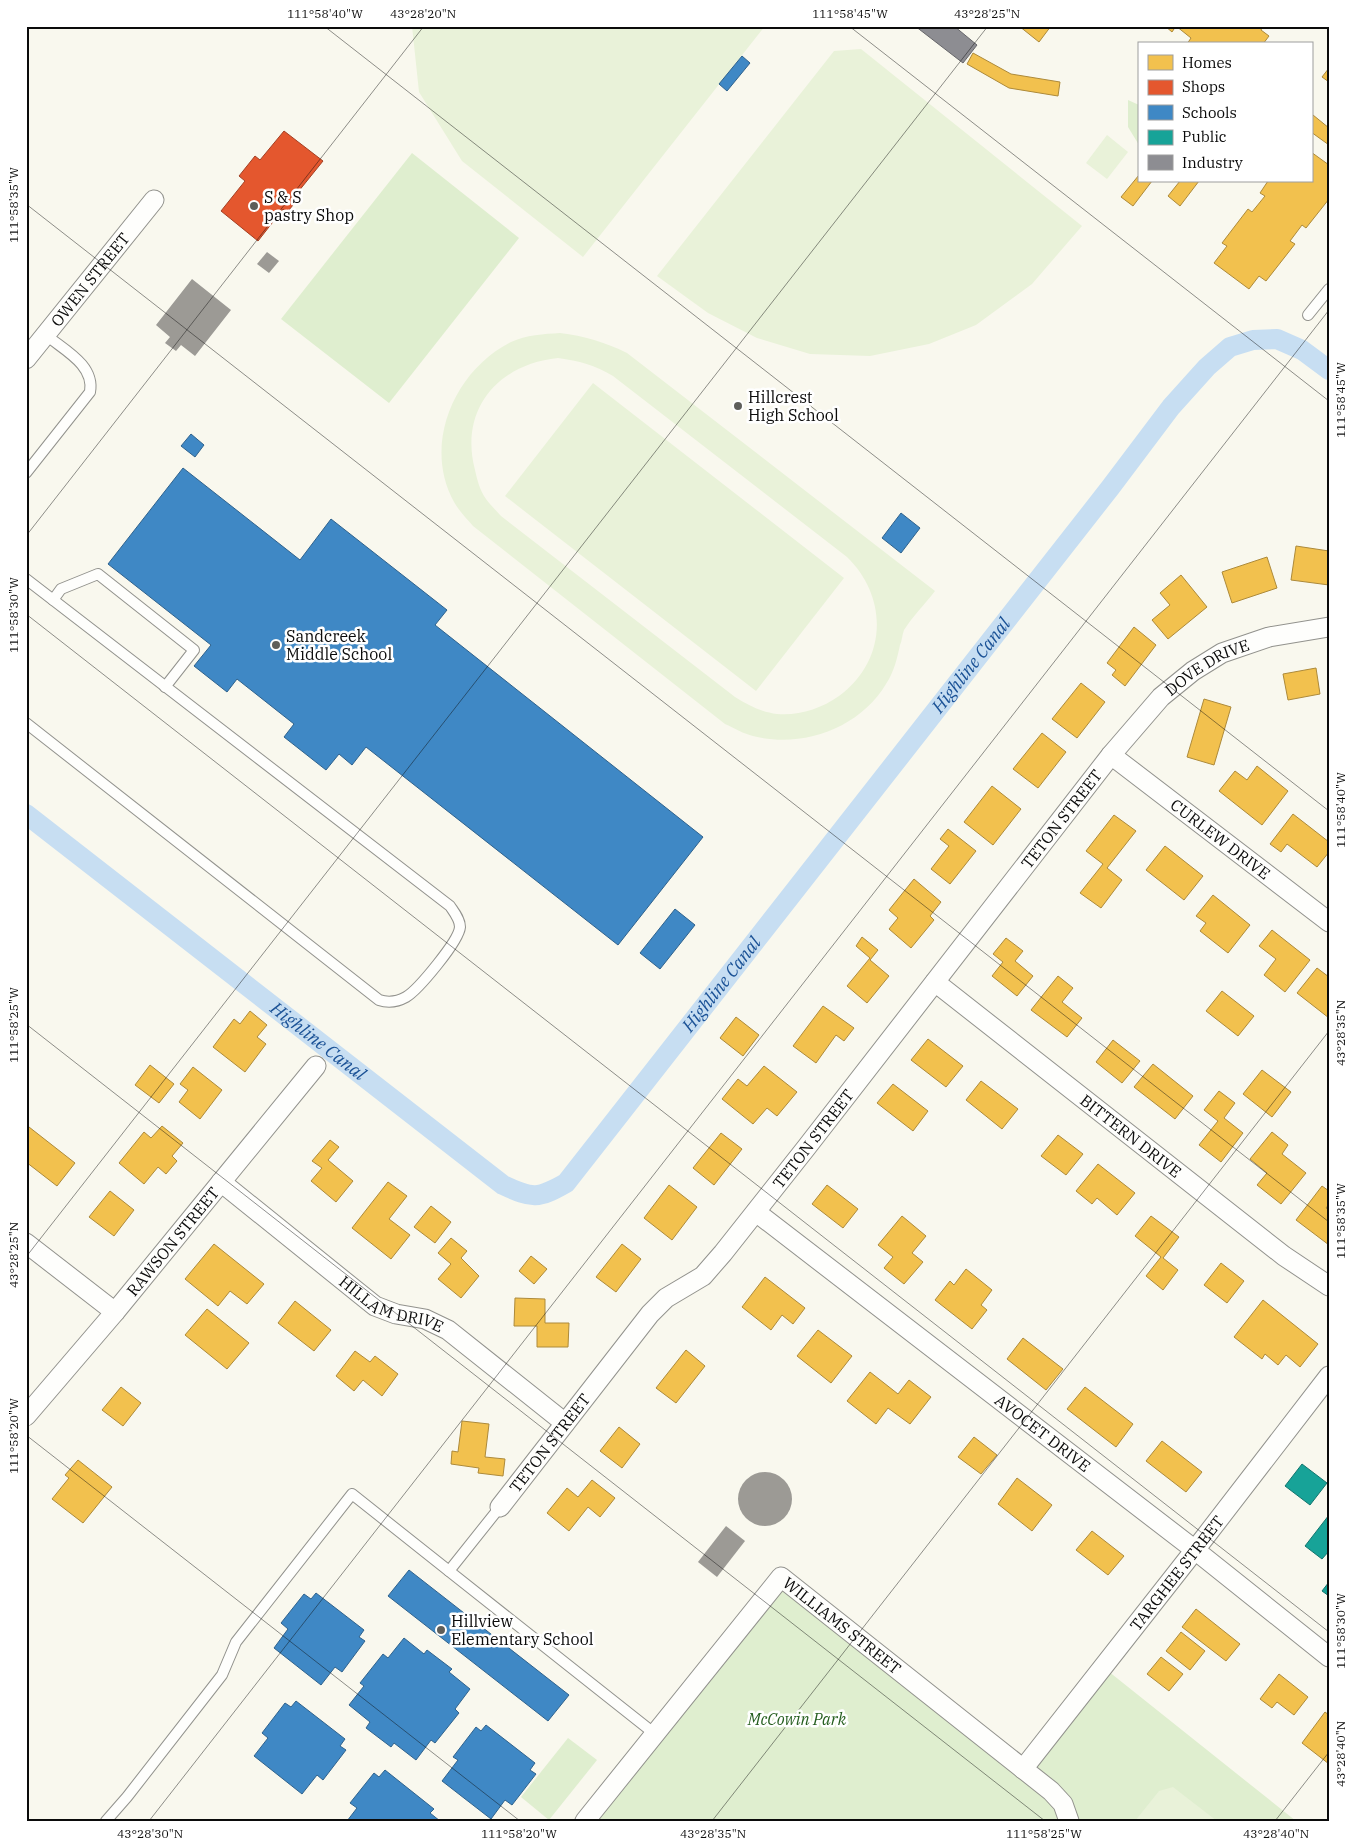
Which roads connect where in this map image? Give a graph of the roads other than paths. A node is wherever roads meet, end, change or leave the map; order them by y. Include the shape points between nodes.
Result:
1 (154, 200) dead end
2 (1329, 289) edge
3 (1308, 315) dead end
4 (46, 336) junction
5 (26, 360) edge
6 (26, 473) edge
7 (26, 579) edge
8 (53, 600) junction
9 (1329, 626) edge
10 (165, 687) junction
11 (26, 723) edge
12 (1111, 755) junction
13 (1329, 922) edge
14 (935, 982) junction
15 (316, 1066) dead end
16 (221, 1182) junction
17 (756, 1212) junction
18 (26, 1243) edge
19 (1329, 1286) edge
20 (114, 1312) junction
21 (1329, 1376) edge
22 (26, 1416) edge
23 (565, 1423) junction
24 (500, 1507) joint
25 (1195, 1550) junction
26 (449, 1571) junction
27 (1329, 1657) edge
28 (655, 1734) junction
29 (1022, 1769) junction
30 (106, 1821) edge
31 (586, 1821) edge
32 (1069, 1821) edge

1 - 4 street, OWEN STREET
2 - 3 lane
4 - 5 street, OWEN STREET
4 - 6 lane via 82,364 92,382 90,392
7 - 8 lane
8 - 10 lane
8 - 10 lane via 61,589 98,574 194,650
9 - 12 street, DOVE DRIVE via 1269,636 1222,653 1161,697
10 - 11 lane via 450,906 458,916 460,926 456,940 418,988 405,998 388,1003 380,1000
12 - 13 street, CURLEW DRIVE
12 - 14 street, TETON STREET
14 - 17 street, TETON STREET
14 - 19 street, BITTERN DRIVE via 1284,1256
15 - 16 street, RAWSON STREET
16 - 20 street, RAWSON STREET
16 - 23 street, HILLAM DRIVE via 375,1306 425,1319 448,1330
17 - 23 street, TETON STREET via 703,1276 666,1298 650,1314
17 - 25 street, AVOCET DRIVE
18 - 20 street
20 - 22 street, RAWSON STREET
21 - 25 street, TARGHEE STREET
23 - 24 street, TETON STREET
24 - 26 lane
25 - 27 street, AVOCET DRIVE
25 - 29 street, TARGHEE STREET
26 - 28 lane
26 - 30 lane via 352,1494 236,1642 222,1675
28 - 29 street, WILLIAMS STREET via 781,1577
28 - 31 street, WILLIAMS STREET
29 - 32 street, WILLIAMS STREET via 1063,1804

